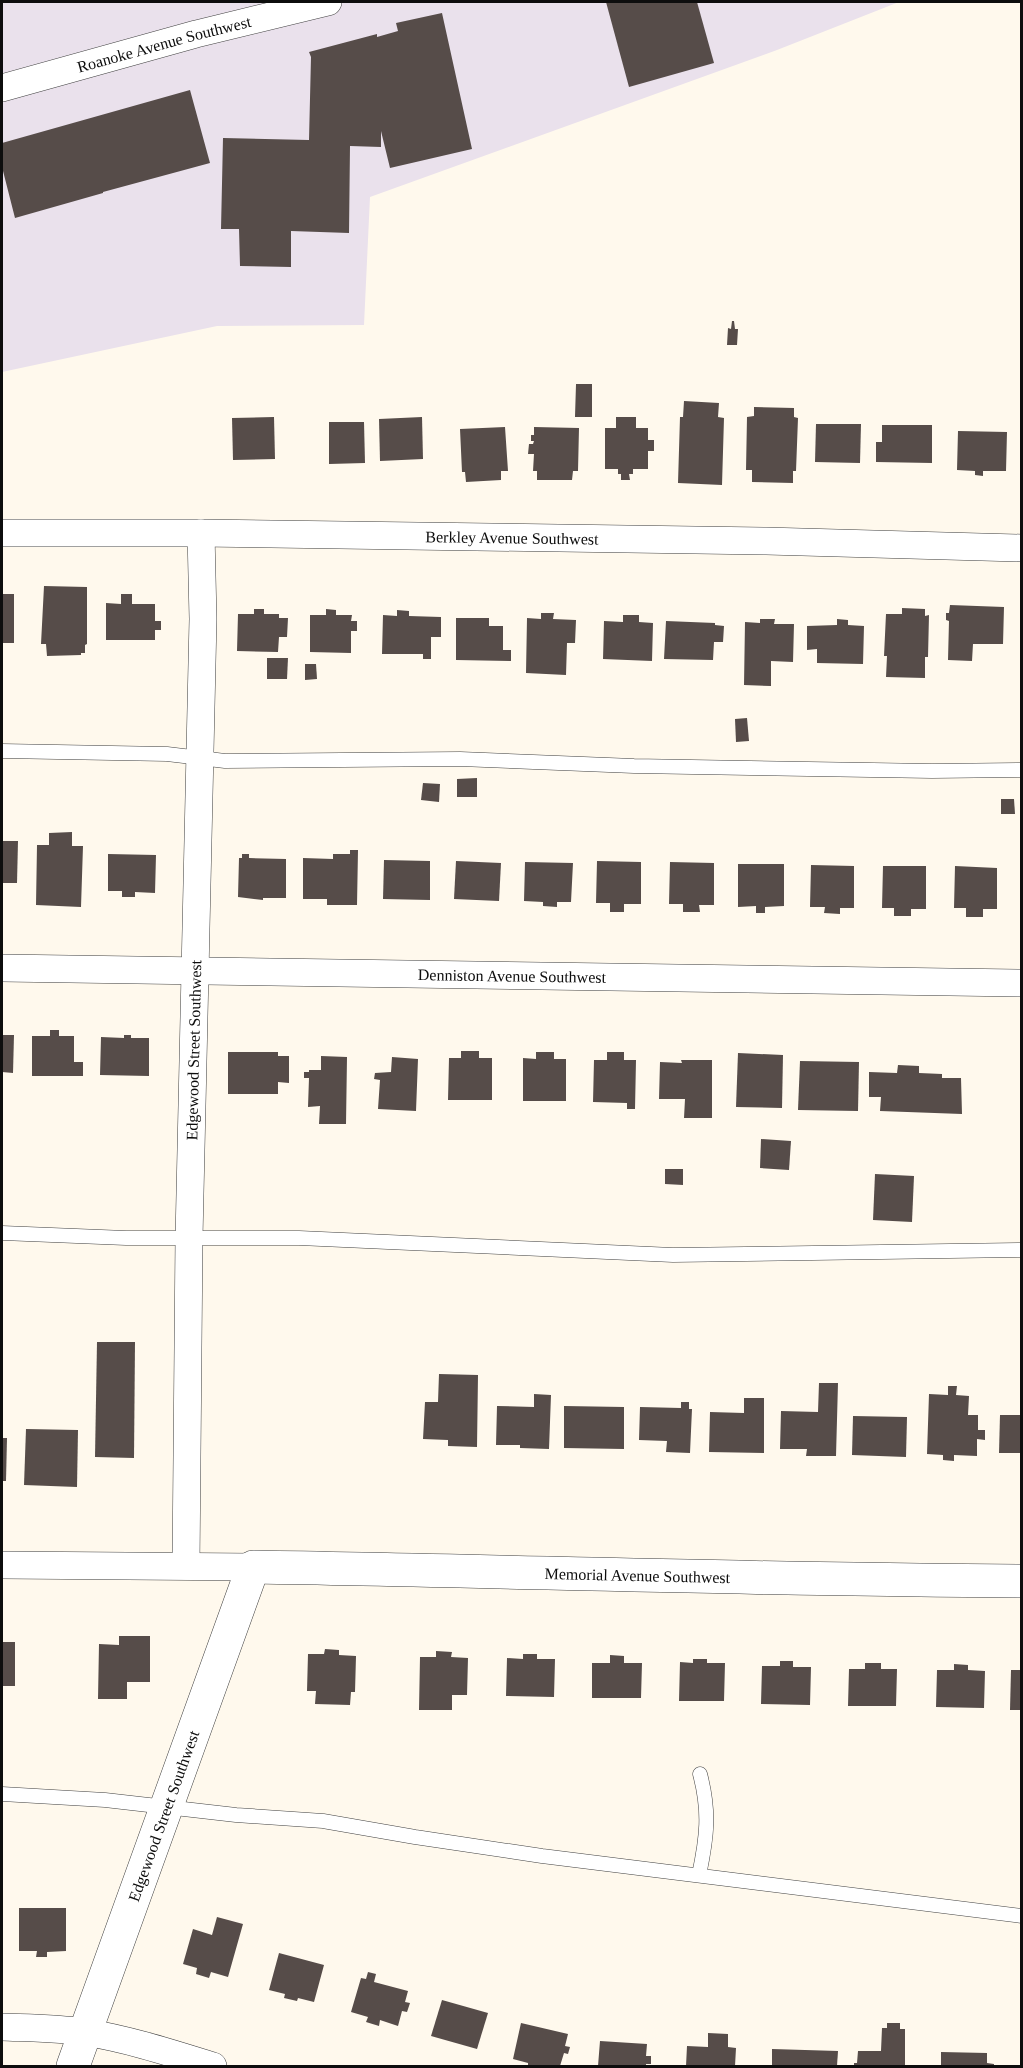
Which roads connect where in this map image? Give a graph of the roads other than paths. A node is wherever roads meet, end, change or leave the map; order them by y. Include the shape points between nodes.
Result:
1 (328, 2) edge
2 (2, 88) edge
3 (2, 533) edge
4 (201, 533) junction
5 (1022, 548) edge
6 (2, 751) edge
7 (199, 758) junction
8 (1022, 770) edge
9 (2, 968) edge
10 (194, 971) junction
11 (1022, 983) edge
12 (2, 1233) edge
13 (189, 1238) junction
14 (1022, 1250) edge
15 (2, 1565) edge
16 (186, 1566) junction
17 (254, 1567) junction
18 (1022, 1581) edge
19 (700, 1774) dead end
20 (2, 1794) edge
21 (166, 1808) junction
22 (699, 1875) junction
23 (1022, 1916) edge
24 (2, 2027) edge
25 (85, 2032) junction
26 (73, 2067) edge
27 (213, 2067) edge

1 - 2 street, Roanoke Avenue Southwest
3 - 4 street, Berkley Avenue Southwest
4 - 5 street, Berkley Avenue Southwest
4 - 7 street, Edgewood Street Southwest
6 - 7 lane
7 - 8 lane
7 - 10 street, Edgewood Street Southwest
9 - 10 street, Denniston Avenue Southwest
10 - 11 street, Denniston Avenue Southwest
10 - 13 street, Edgewood Street Southwest
12 - 13 lane
13 - 14 lane via 300,1238 673,1256
13 - 16 street, Edgewood Street Southwest
15 - 16 street
16 - 17 street
17 - 18 street, Memorial Avenue Southwest via 845,1581
17 - 21 street, Edgewood Street Southwest
19 - 22 lane via 707,1800 707,1838
20 - 21 lane
21 - 22 lane via 323,1821 542,1856
21 - 25 street, Edgewood Street Southwest
22 - 23 lane
24 - 25 street
25 - 26 street, Edgewood Street Southwest
25 - 27 street

